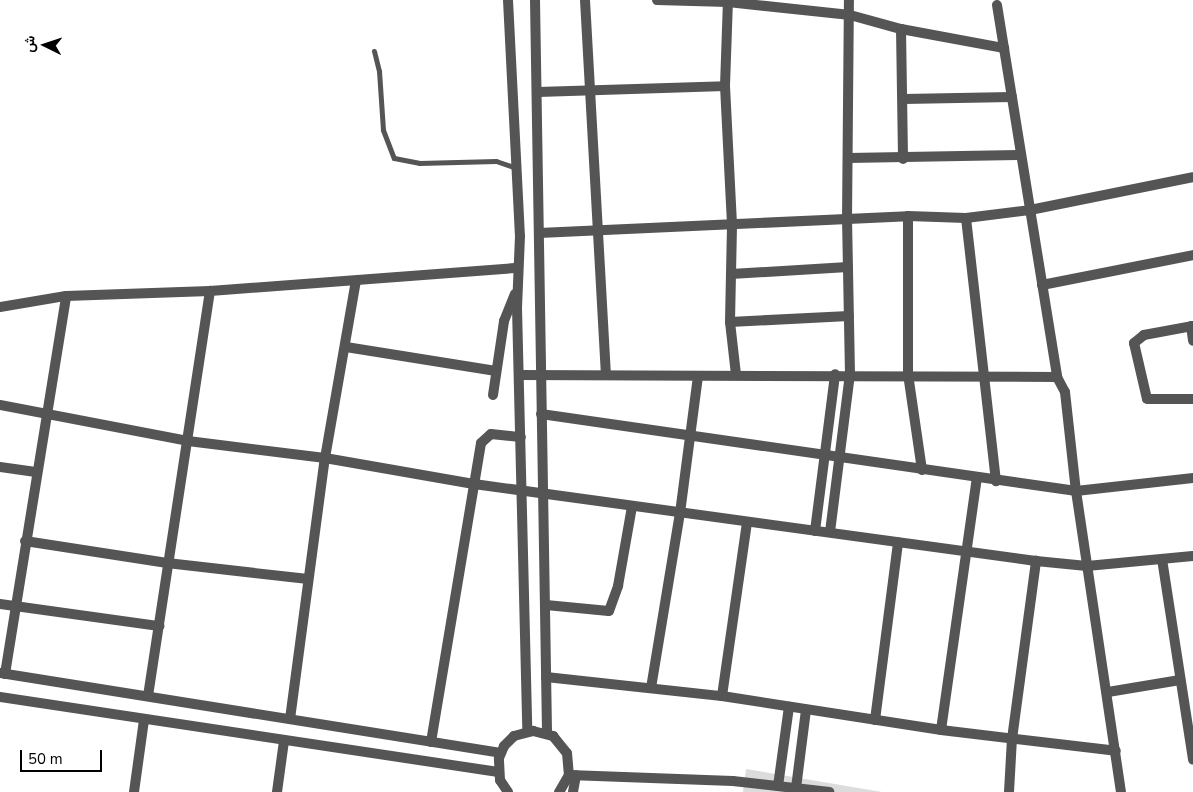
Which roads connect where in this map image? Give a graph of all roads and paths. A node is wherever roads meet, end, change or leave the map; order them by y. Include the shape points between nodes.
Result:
1 (508, 0) edge
2 (535, 0) edge
3 (585, 0) edge
4 (657, 0) edge
5 (849, 0) edge
6 (728, 1) edge
7 (998, 5) dead end
8 (850, 15) junction
9 (901, 29) junction
10 (1004, 48) junction
11 (374, 51) dead end
12 (725, 86) junction
13 (590, 90) junction
14 (538, 92) junction
15 (1012, 97) junction
16 (904, 99) junction
17 (1021, 155) junction
18 (848, 158) junction
19 (903, 159) junction
20 (516, 168) junction
21 (1193, 177) edge
22 (1030, 210) junction
23 (908, 216) junction
24 (966, 218) junction
25 (847, 220) junction
26 (732, 226) junction
27 (598, 232) junction
28 (539, 233) junction
29 (1193, 255) edge
30 (848, 267) junction
31 (518, 268) junction
32 (731, 274) junction
33 (356, 281) junction
34 (1042, 285) junction
35 (517, 288) junction
36 (210, 291) junction
37 (66, 296) junction
38 (0, 306) edge
39 (849, 316) junction
40 (730, 322) junction
41 (1192, 326) edge
42 (1193, 341) edge
43 (346, 347) junction
44 (496, 371) junction
45 (542, 374) junction
46 (606, 374) junction
47 (835, 374) junction
48 (850, 374) junction
49 (908, 374) junction
50 (519, 375) junction
51 (736, 375) junction
52 (985, 375) junction
53 (698, 376) junction
54 (1057, 377) junction
55 (493, 395) dead end
56 (1193, 399) edge
57 (0, 405) edge
58 (541, 414) junction
59 (48, 415) junction
60 (521, 437) junction
61 (691, 438) junction
62 (188, 441) junction
63 (825, 456) junction
64 (325, 458) junction
65 (841, 458) junction
66 (0, 467) edge
67 (922, 470) junction
68 (36, 472) junction
69 (977, 478) junction
70 (1193, 478) edge
71 (996, 481) junction
72 (474, 484) junction
73 (520, 489) junction
74 (1076, 491) junction
75 (542, 494) junction
76 (632, 506) junction
77 (680, 513) junction
78 (747, 523) junction
79 (815, 531) junction
80 (830, 532) junction
81 (25, 541) junction
82 (898, 542) junction
83 (968, 552) junction
84 (1193, 556) edge
85 (1162, 559) junction
86 (1036, 561) junction
87 (167, 563) junction
88 (1087, 566) junction
89 (308, 579) junction
90 (0, 604) edge
91 (546, 605) junction
92 (14, 607) junction
93 (159, 626) junction
94 (2, 674) edge
95 (546, 676) junction
96 (1180, 680) junction
97 (651, 688) junction
98 (1108, 692) junction
99 (148, 696) junction
100 (722, 696) junction
101 (0, 700) edge
102 (789, 707) junction
103 (806, 710) junction
104 (290, 719) junction
105 (144, 720) junction
106 (875, 720) junction
107 (941, 730) junction
108 (527, 731) junction
109 (547, 733) junction
110 (1012, 739) junction
111 (284, 741) junction
112 (431, 742) junction
113 (1116, 751) junction
114 (501, 753) junction
115 (1193, 760) edge
116 (498, 772) junction
117 (572, 775) junction
118 (778, 786) junction
119 (796, 788) junction
120 (134, 792) edge
121 (277, 792) edge
122 (508, 792) edge
123 (559, 792) edge
124 (573, 792) edge
125 (829, 792) edge
126 (1009, 792) edge
127 (1121, 792) edge

1 - 20 street
2 - 14 street
3 - 13 street
4 - 6 street
5 - 8 street
6 - 8 street
6 - 12 street
7 - 10 street
8 - 9 street
8 - 18 street
9 - 10 street
9 - 16 street
10 - 15 street
11 - 20 lane via 379,71 383,130 394,158 419,163 496,161
12 - 13 street
12 - 26 street
13 - 14 street
13 - 27 street
14 - 28 street
15 - 16 street
15 - 17 street
16 - 19 street
17 - 19 street
17 - 22 street
18 - 19 street
18 - 25 street
20 - 31 street via 520,236
21 - 22 street
22 - 24 street
22 - 34 street
23 - 24 street
23 - 25 street
23 - 49 street
24 - 52 street
25 - 26 street
25 - 30 street
26 - 27 street
26 - 32 street
27 - 28 street
27 - 46 street
28 - 45 street
29 - 34 street
30 - 32 street
30 - 39 street
31 - 33 street
31 - 35 street
32 - 40 street
33 - 36 street
33 - 43 street
34 - 54 street
35 - 44 street via 504,321
35 - 50 street
36 - 37 street
36 - 62 street
37 - 38 street
37 - 59 street
39 - 40 street
39 - 48 street
40 - 51 street
41 - 42 street
41 - 56 street via 1144,335 1134,343 1147,399
43 - 44 street
43 - 64 street
44 - 55 street
45 - 46 street
45 - 50 street
45 - 58 street
46 - 53 street
47 - 48 street
47 - 51 street
47 - 63 street
48 - 49 street
48 - 65 street
49 - 52 street
49 - 67 street
50 - 60 street
51 - 53 street
52 - 54 street
52 - 71 street
53 - 61 street
54 - 74 street via 1065,392
57 - 59 street
58 - 61 street
58 - 75 street
59 - 62 street
59 - 68 street
60 - 72 street via 491,434 484,437
60 - 73 street
61 - 63 street
61 - 77 street
62 - 64 street
62 - 87 street
63 - 65 street
63 - 79 street
64 - 72 street
64 - 89 street
65 - 67 street
65 - 80 street
66 - 68 street
67 - 69 street
68 - 81 street
69 - 71 street
69 - 83 street
70 - 74 street
71 - 74 street
72 - 73 street
72 - 112 street
73 - 75 street
73 - 108 street
74 - 88 street
75 - 76 street
75 - 91 street
76 - 77 street
76 - 91 street via 618,586 609,611
77 - 78 street
77 - 97 street
78 - 79 street
78 - 100 street
79 - 80 street
80 - 82 street
81 - 87 street
81 - 92 street
82 - 83 street
82 - 106 street
83 - 86 street
83 - 107 street
84 - 85 street
85 - 88 street
85 - 96 street
86 - 88 street
86 - 110 street
87 - 89 street
87 - 93 street
88 - 98 street
89 - 104 street
90 - 92 street
91 - 95 street
92 - 93 street
92 - 94 street
93 - 99 street
94 - 99 street
95 - 97 street
95 - 109 street
96 - 98 street
96 - 115 street
97 - 100 street
98 - 113 street
99 - 104 street
100 - 102 street
101 - 105 street
102 - 103 street
102 - 118 street
103 - 106 street
103 - 119 street
104 - 112 street
105 - 111 street
105 - 120 street
106 - 107 street
107 - 110 street
108 - 109 street
108 - 114 street via 514,736
109 - 117 street via 561,743 567,753
110 - 113 street
110 - 126 street
111 - 116 street
111 - 121 street
112 - 114 street
113 - 127 street
114 - 116 street
116 - 122 street
117 - 118 street
117 - 123 street
117 - 124 street
118 - 119 street
119 - 125 street

